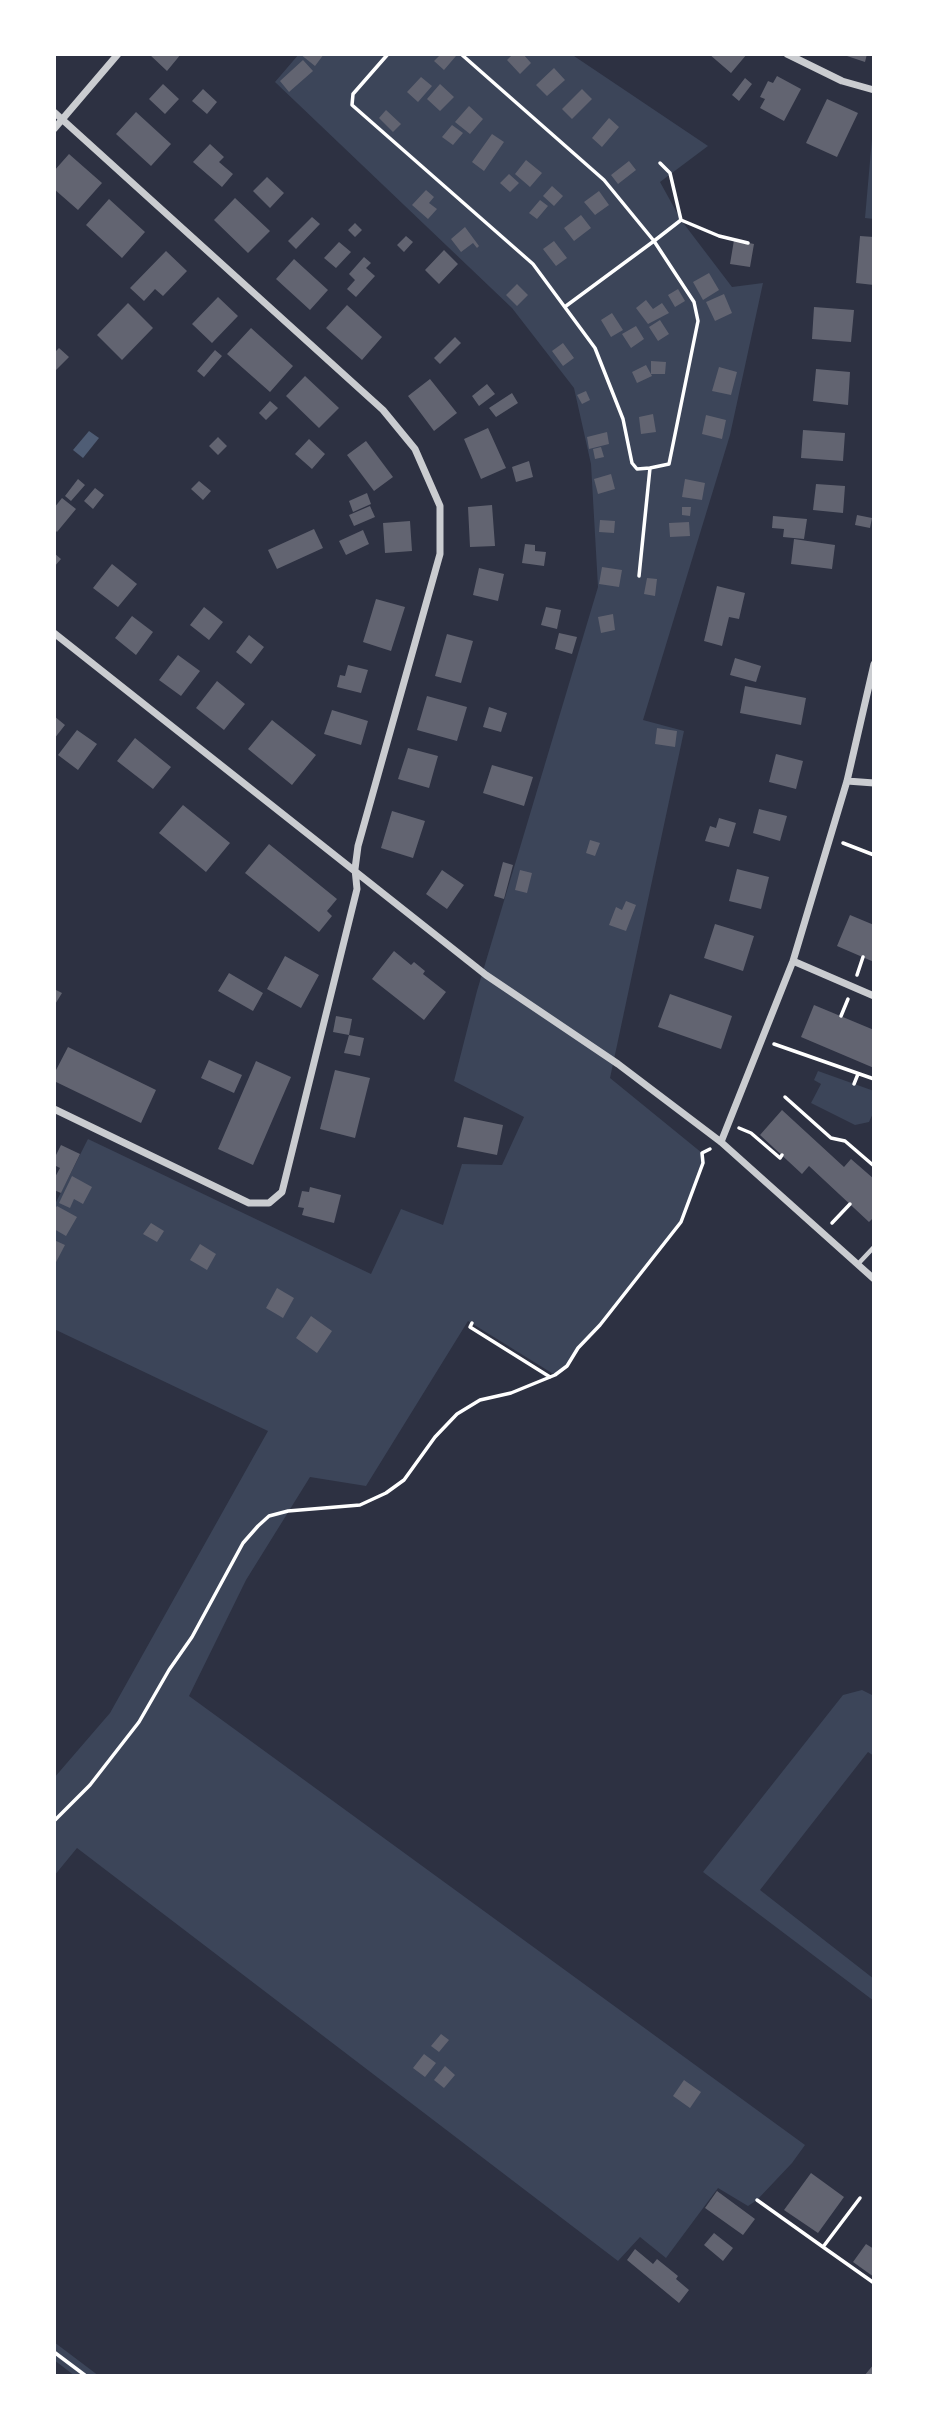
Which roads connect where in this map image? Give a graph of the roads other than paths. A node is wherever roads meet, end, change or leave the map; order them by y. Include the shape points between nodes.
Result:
1 (118, 54) edge
2 (787, 54) edge
3 (874, 90) edge
4 (54, 112) edge
5 (62, 119) junction
6 (54, 129) edge
7 (54, 633) edge
8 (874, 664) edge
9 (847, 781) junction
10 (874, 783) edge
11 (355, 869) junction
12 (793, 961) junction
13 (874, 996) edge
14 (54, 1109) edge
15 (721, 1142) junction
16 (874, 1247) edge
17 (858, 1264) junction
18 (874, 1279) edge

1 - 5 street
2 - 3 street via 842,81
4 - 5 street
5 - 6 street
5 - 11 street via 383,410 415,449 440,506 440,554
7 - 11 street
8 - 9 street
9 - 10 street
9 - 12 street
11 - 14 street via 358,889 282,1192 269,1203 249,1203
11 - 15 street via 485,975
12 - 13 street
12 - 15 street
15 - 17 street
16 - 17 lane
17 - 18 street

